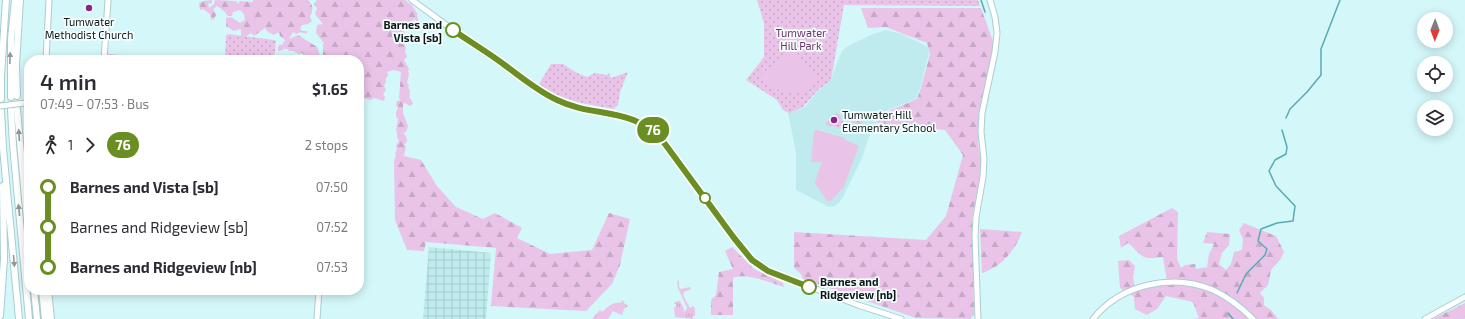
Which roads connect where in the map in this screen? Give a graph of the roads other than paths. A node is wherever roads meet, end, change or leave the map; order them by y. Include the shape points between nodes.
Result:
1 (6, 0) edge
2 (15, 0) edge
3 (20, 0) edge
4 (49, 0) edge
5 (108, 0) edge
6 (412, 0) edge
7 (990, 0) edge
8 (46, 55) edge
9 (104, 55) edge
10 (1, 99) dead end
11 (24, 103) edge
12 (1, 108) edge
13 (3, 148) junction
14 (24, 198) edge
15 (24, 265) edge
16 (27, 295) edge
17 (34, 295) edge
18 (43, 295) edge
19 (49, 295) edge
20 (319, 295) edge
21 (1465, 297) edge
22 (0, 316) edge
23 (19, 319) edge
24 (29, 319) edge
25 (37, 319) edge
26 (45, 319) edge
27 (51, 319) edge
28 (317, 319) edge
29 (901, 319) edge
30 (978, 319) edge
31 (1093, 319) edge
32 (1252, 319) edge
33 (1425, 319) edge

1 - 10 highway
3 -> 2 highway via 14,97 11,39
4 - 8 street
5 - 9 street
6 - 29 street via 550,97 573,106 630,118 655,132 742,249 762,268
7 - 30 street via 997,32 982,113 983,177 975,236
11 - 12 street, bridge
12 - 13 highway
13 - 22 highway via 4,259
13 -> 23 highway
14 - 15 highway via 14,109 13,145
16 - 24 highway
17 - 25 highway
18 - 26 highway
19 - 27 highway
20 - 28 street
21 - 33 street
31 - 32 street via 1115,299 1135,288 1173,282 1188,283 1213,291 1243,309

